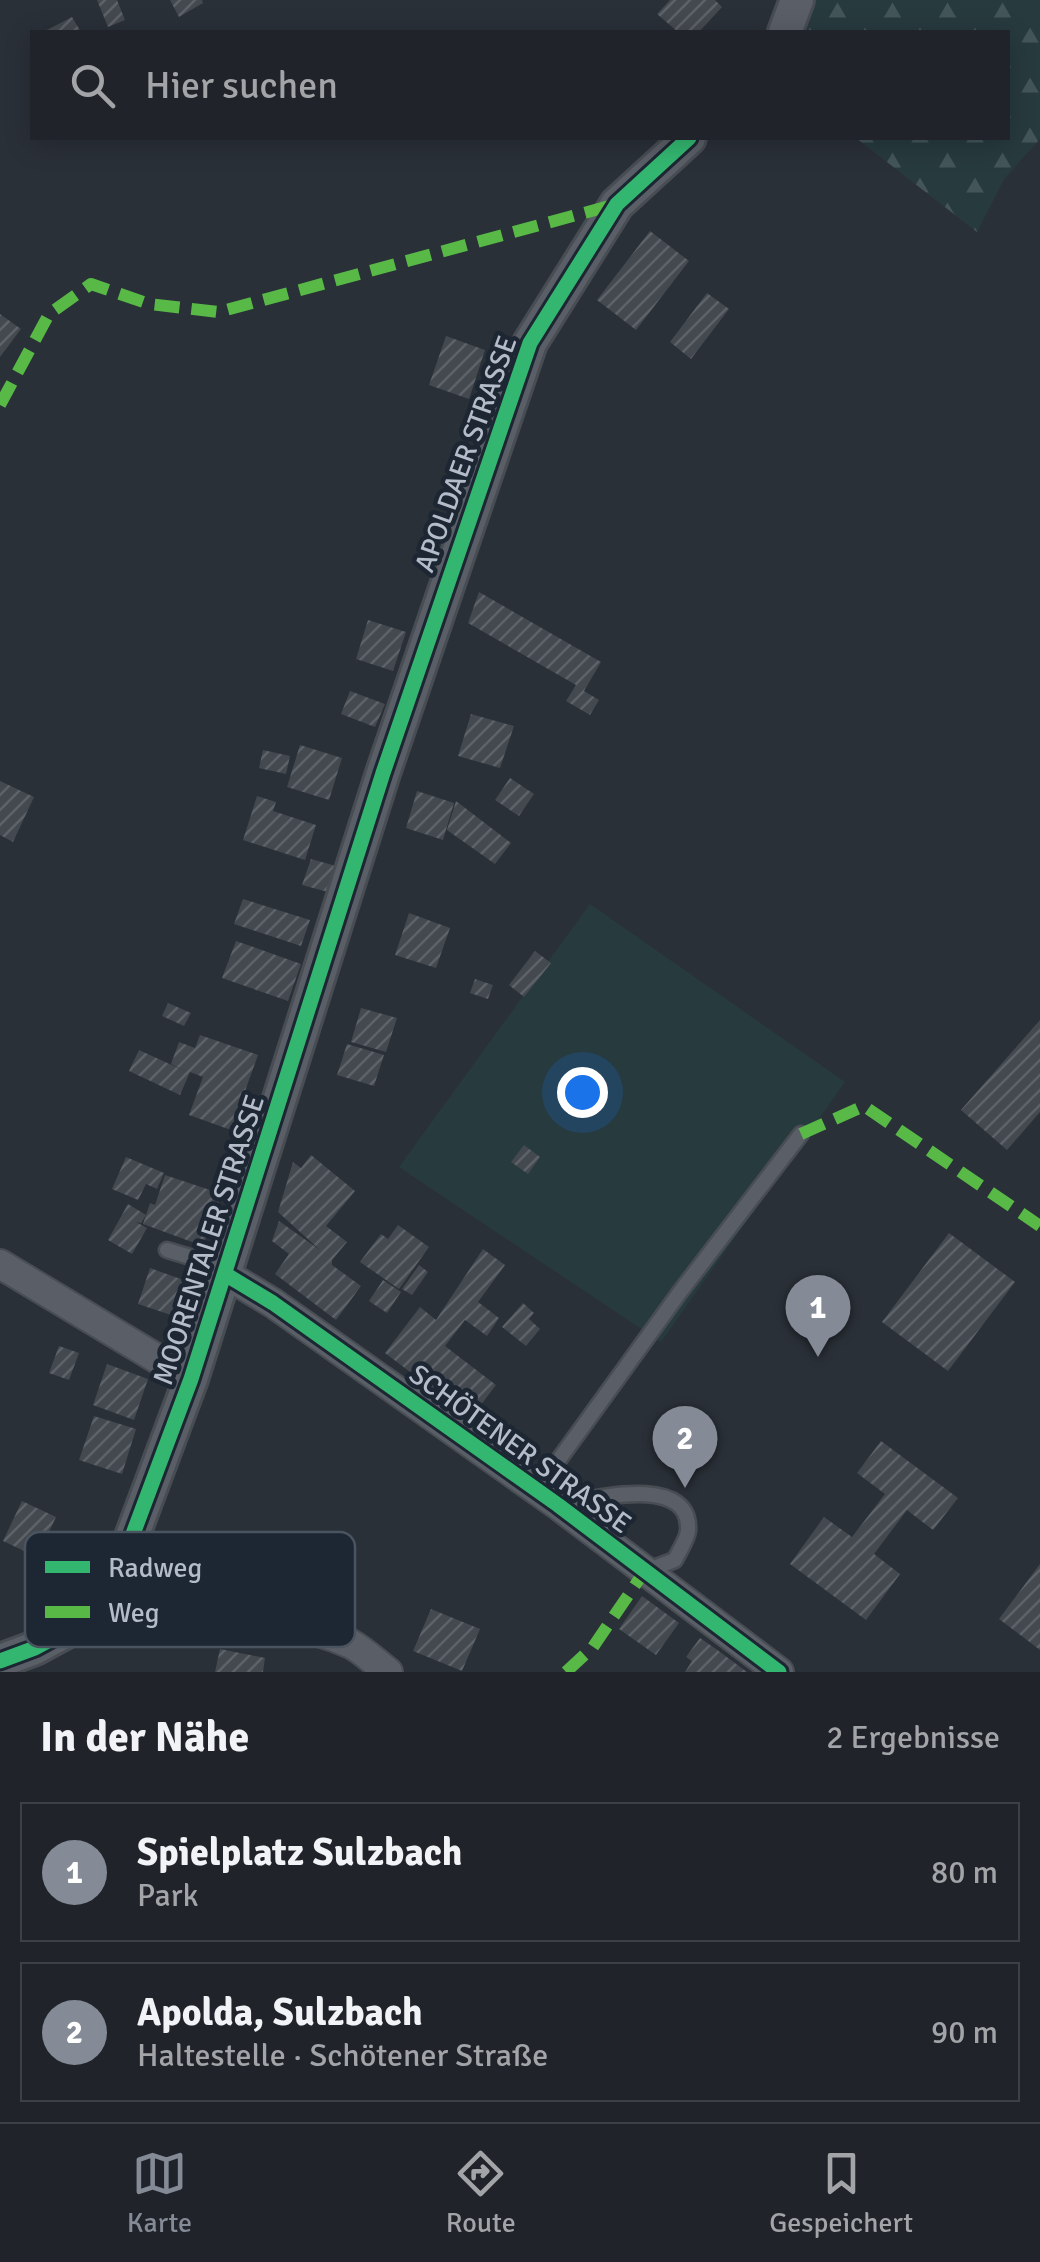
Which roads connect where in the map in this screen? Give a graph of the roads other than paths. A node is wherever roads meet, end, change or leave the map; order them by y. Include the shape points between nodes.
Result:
1 (796, 0) edge
2 (786, 30) edge
3 (686, 140) edge
4 (383, 773) joint
5 (801, 1134) dead end
6 (167, 1250) dead end
7 (0, 1264) edge
8 (226, 1274) junction
9 (191, 1379) junction
10 (547, 1497) junction
11 (134, 1532) edge
12 (644, 1572) junction
13 (37, 1647) edge
14 (355, 1647) edge
15 (0, 1661) edge
16 (388, 1672) edge
17 (779, 1672) edge

1 - 2 street
3 - 4 street, APOLDAER STRASSE via 617,204 530,343
4 - 8 street, MOORENTALER STRASSE
5 - 10 lane, SCHÖTENER STRASSE via 680,1292
6 - 8 lane
7 - 9 street
8 - 9 street, MOORENTALER STRASSE
8 - 10 street, SCHÖTENER STRASSE
9 - 11 street, MOORENTALER STRASSE
10 - 12 street, SCHÖTENER STRASSE
10 - 12 lane via 655,1494 676,1502 688,1532 675,1560
12 - 17 street, SCHÖTENER STRASSE
13 - 15 street, MOORENTALER STRASSE
14 - 16 street

